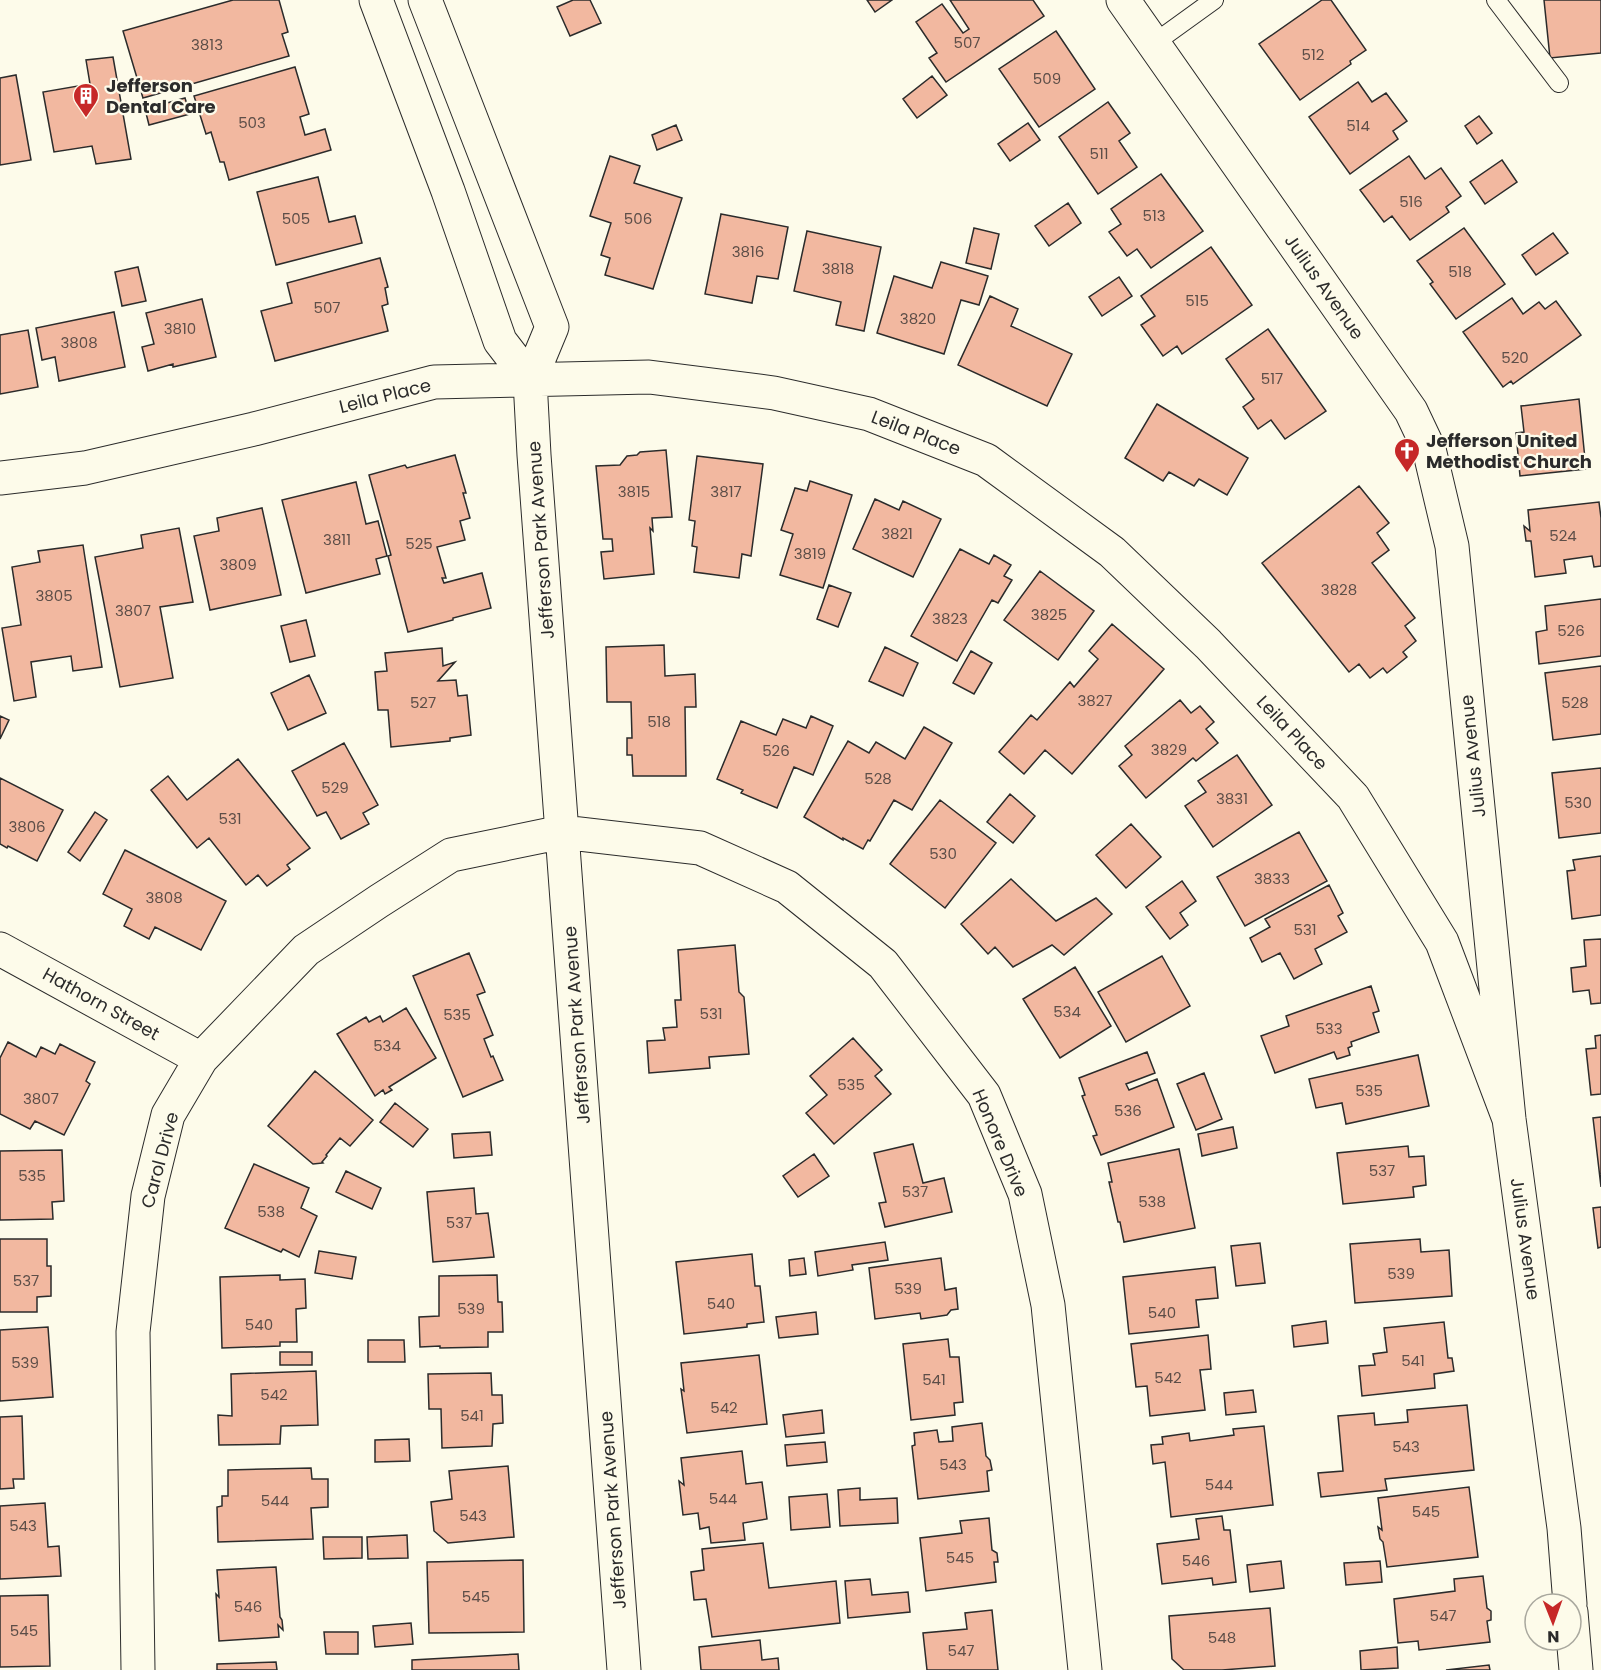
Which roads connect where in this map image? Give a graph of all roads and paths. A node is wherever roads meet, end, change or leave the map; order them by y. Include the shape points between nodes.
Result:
1 (376, 0) edge
2 (425, 0) edge
3 (1123, 0) edge
4 (1214, 0) edge
5 (1496, 0) edge
6 (1153, 44) junction
7 (1559, 83) dead end
8 (530, 380) junction
9 (0, 478) edge
10 (562, 832) junction
11 (0, 949) edge
12 (201, 1059) junction
13 (1509, 1119) junction
14 (1569, 1592) edge
15 (1574, 1652) edge
16 (138, 1670) edge
17 (624, 1670) edge
18 (1085, 1670) edge
19 (1576, 1670) edge

1 - 8 street via 500,340
2 - 8 street, Jefferson Park Avenue via 552,327
3 - 6 street, Julius Avenue
4 - 6 lane
5 - 7 lane
6 - 13 street, Julius Avenue via 1410,411 1429,449 1452,546
8 - 9 street, Leila Place via 434,382 85,468
8 - 10 street, Jefferson Park Avenue
8 - 13 street, Leila Place via 649,377 774,393 869,414 986,460 1112,552 1208,644 1353,797 1442,942
10 - 12 street, Carol Drive via 451,855 306,950
10 - 17 street, Jefferson Park Avenue
10 - 18 street, Honore Drive via 700,848 787,887 883,964 984,1095 1025,1194 1048,1305
11 - 12 street, Hathorn Street
12 - 16 street, Carol Drive via 165,1127 148,1196 133,1332
13 - 14 street, Julius Avenue via 1564,1528
15 - 19 street

